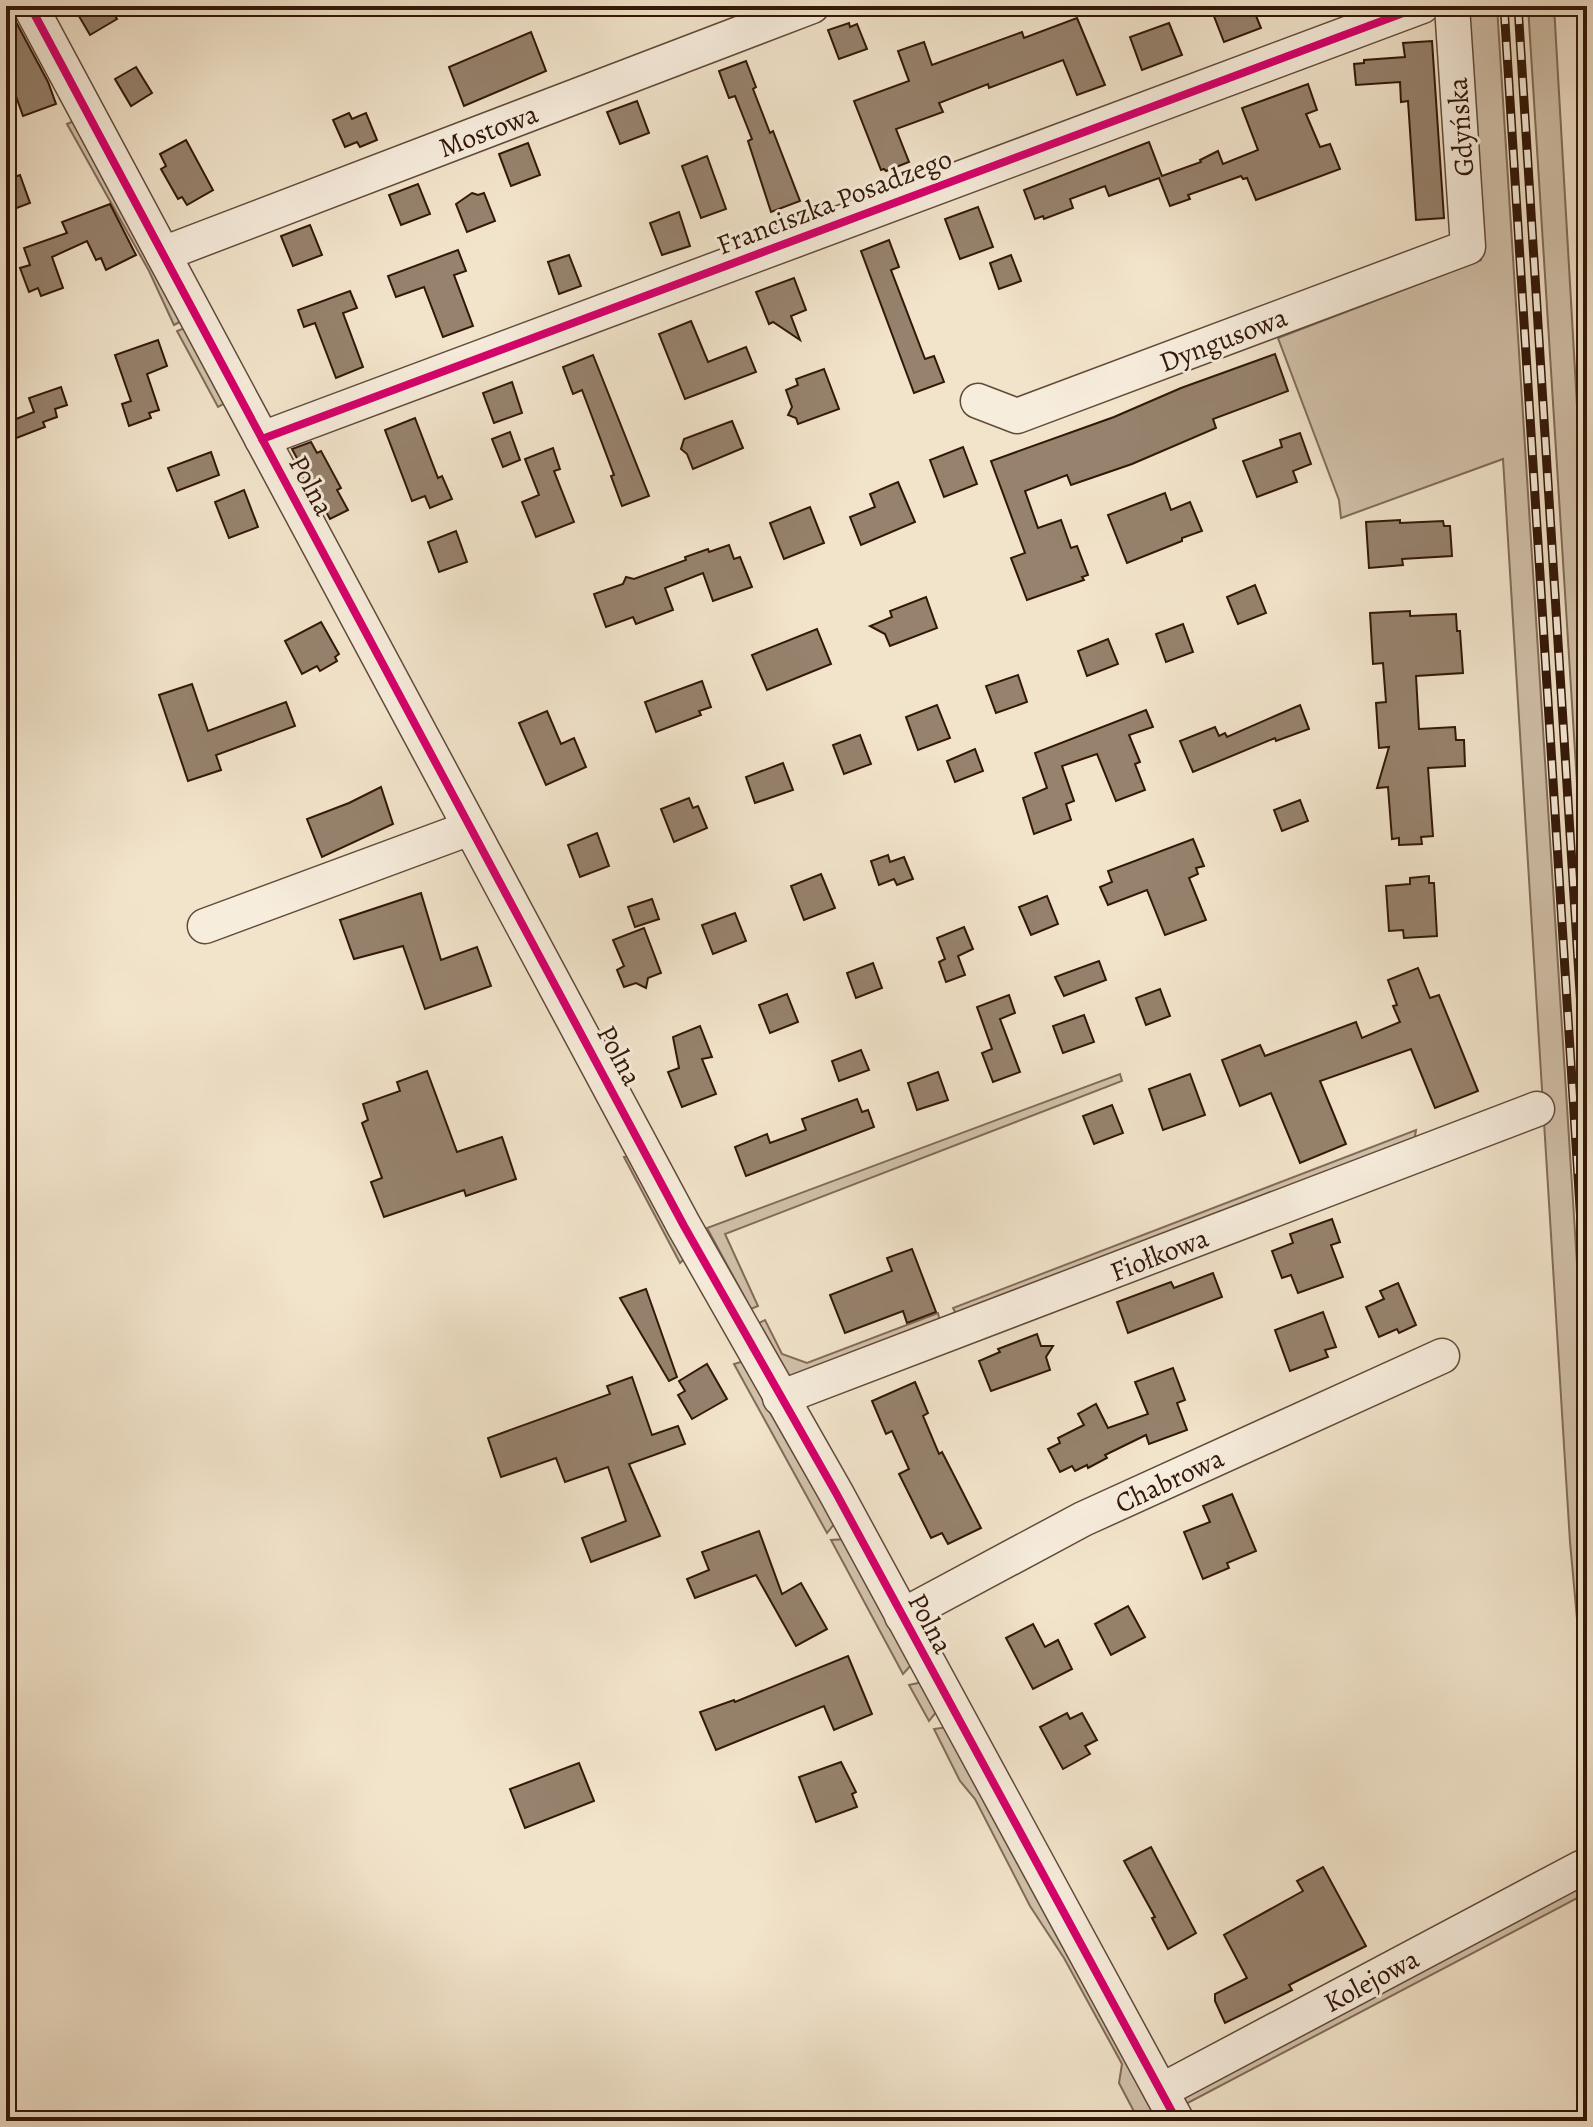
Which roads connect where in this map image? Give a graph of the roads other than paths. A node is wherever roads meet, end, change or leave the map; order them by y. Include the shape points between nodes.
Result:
1 (30, 6) edge
2 (812, 6) edge
3 (1422, 6) edge
4 (1452, 6) edge
5 (1468, 247) joint
6 (163, 254) junction
7 (978, 401) dead end
8 (262, 439) junction
9 (470, 828) junction
10 (205, 926) dead end
11 (1537, 1109) dead end
12 (1442, 1356) dead end
13 (780, 1398) junction
14 (902, 1616) junction
15 (1581, 1868) dead end
16 (1161, 2091) junction
17 (1177, 2121) edge

1 - 6 street, Polna
2 - 6 street, Mostowa
3 - 8 street, Franciszka Posadzego
4 - 5 street, Gdyńska
5 - 7 street, Dyngusowa via 1017,416
6 - 8 street, Polna
8 - 9 street, Polna
9 - 10 street
9 - 13 street, Polna
11 - 13 street, Fiołkowa
12 - 14 street, Chabrowa via 1083,1519
13 - 14 street, Polna
14 - 16 street, Polna
15 - 16 street, Kolejowa
16 - 17 street, Polna

